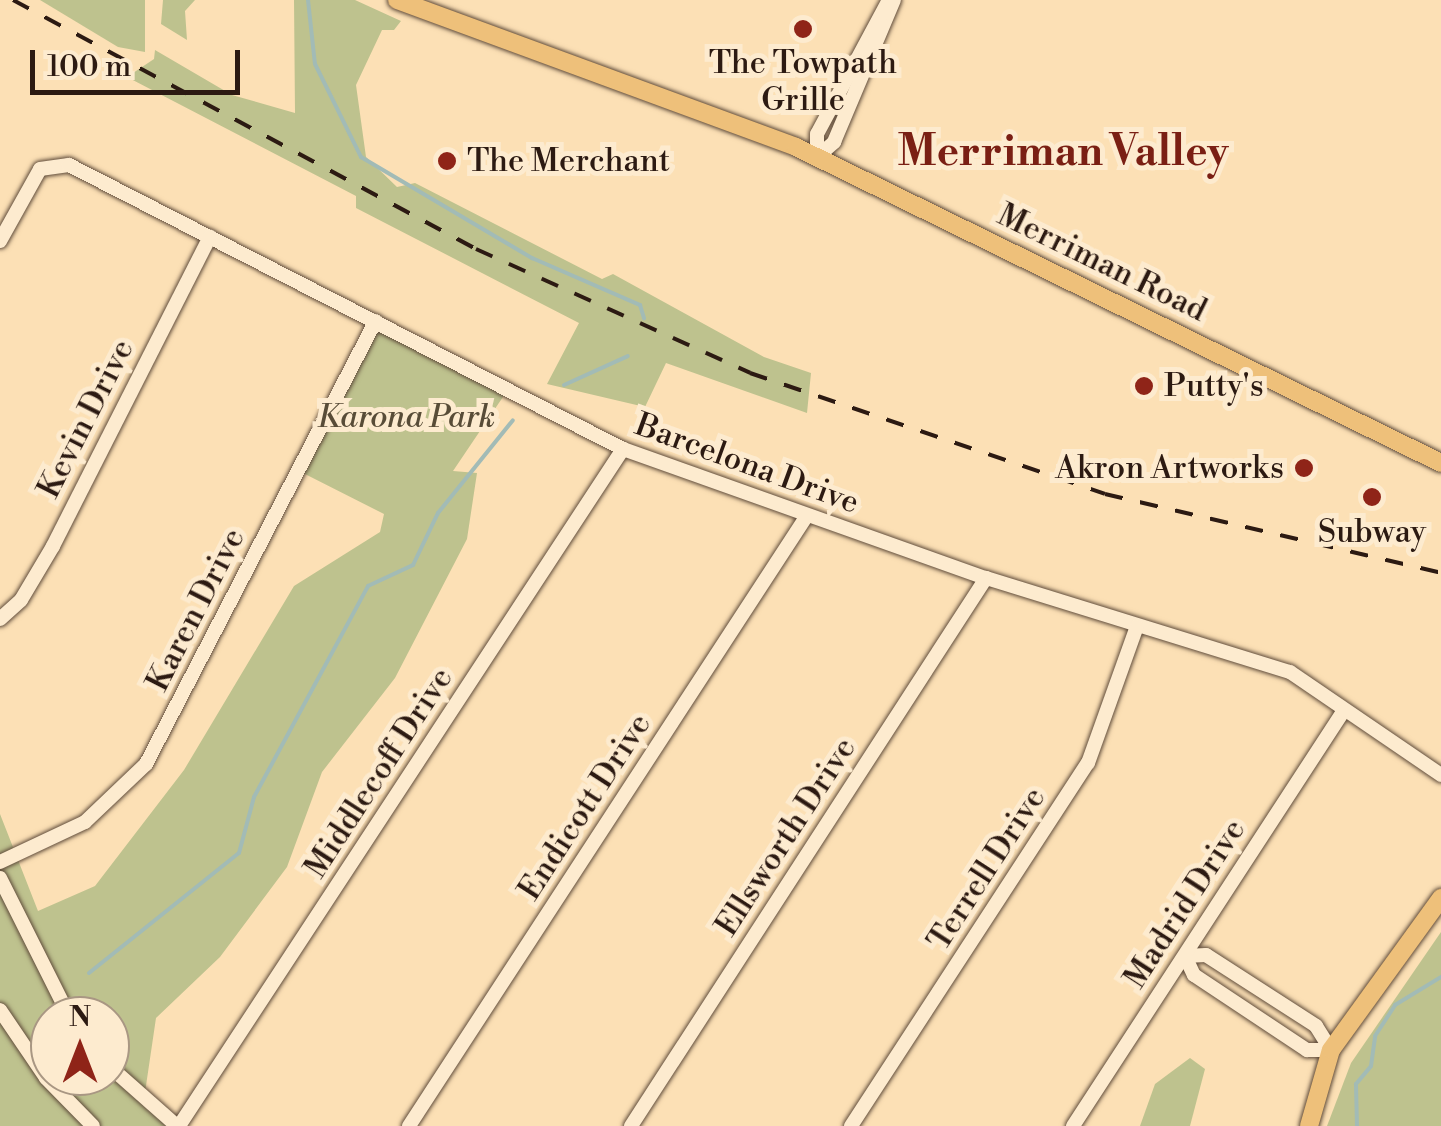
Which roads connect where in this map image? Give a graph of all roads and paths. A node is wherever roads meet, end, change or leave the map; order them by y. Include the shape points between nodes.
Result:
1 (397, 0) edge
2 (891, 0) edge
3 (878, 30) junction
4 (847, 76) junction
5 (862, 83) junction
6 (817, 157) junction
7 (210, 236) junction
8 (0, 240) edge
9 (376, 321) junction
10 (623, 449) junction
11 (1441, 463) edge
12 (806, 517) junction
13 (986, 578) junction
14 (0, 619) edge
15 (1137, 626) junction
16 (1343, 712) junction
17 (1441, 775) edge
18 (0, 862) edge
19 (0, 878) edge
20 (1441, 898) edge
21 (1185, 956) junction
22 (59, 996) edge
23 (0, 1010) edge
24 (1332, 1050) junction
25 (130, 1085) edge
26 (94, 1126) edge
27 (178, 1126) edge
28 (410, 1126) edge
29 (632, 1126) edge
30 (852, 1126) edge
31 (1073, 1126) edge
32 (1309, 1126) edge

1 - 6 main road, Merriman Road
2 - 3 street
3 - 4 street
3 - 5 street
4 - 5 street
4 - 6 street via 817,134
5 - 6 street via 834,142
6 - 11 main road, Merriman Road
7 - 8 street, Barcelona Drive via 87,173 47,166 32,177
7 - 9 street, Barcelona Drive
7 - 14 street, Kevin Drive via 45,560 21,600
9 - 10 street, Barcelona Drive
9 - 18 street, Karen Drive via 146,764 84,822
10 - 12 street, Barcelona Drive
10 - 27 street, Middlecoff Drive
12 - 13 street, Barcelona Drive
12 - 28 street, Endicott Drive
13 - 15 street, Barcelona Drive
13 - 29 street, Ellsworth Drive
15 - 16 street, Barcelona Drive via 1290,672
15 - 30 street, Terrell Drive via 1088,764
16 - 17 street, Barcelona Drive
16 - 21 street, Madrid Drive
19 - 22 street
20 - 24 main road
21 - 24 street via 1206,954 1316,1026
21 - 24 street via 1194,975 1308,1050
21 - 31 street, Madrid Drive
23 - 26 street via 46,1078
24 - 32 main road
25 - 27 street

